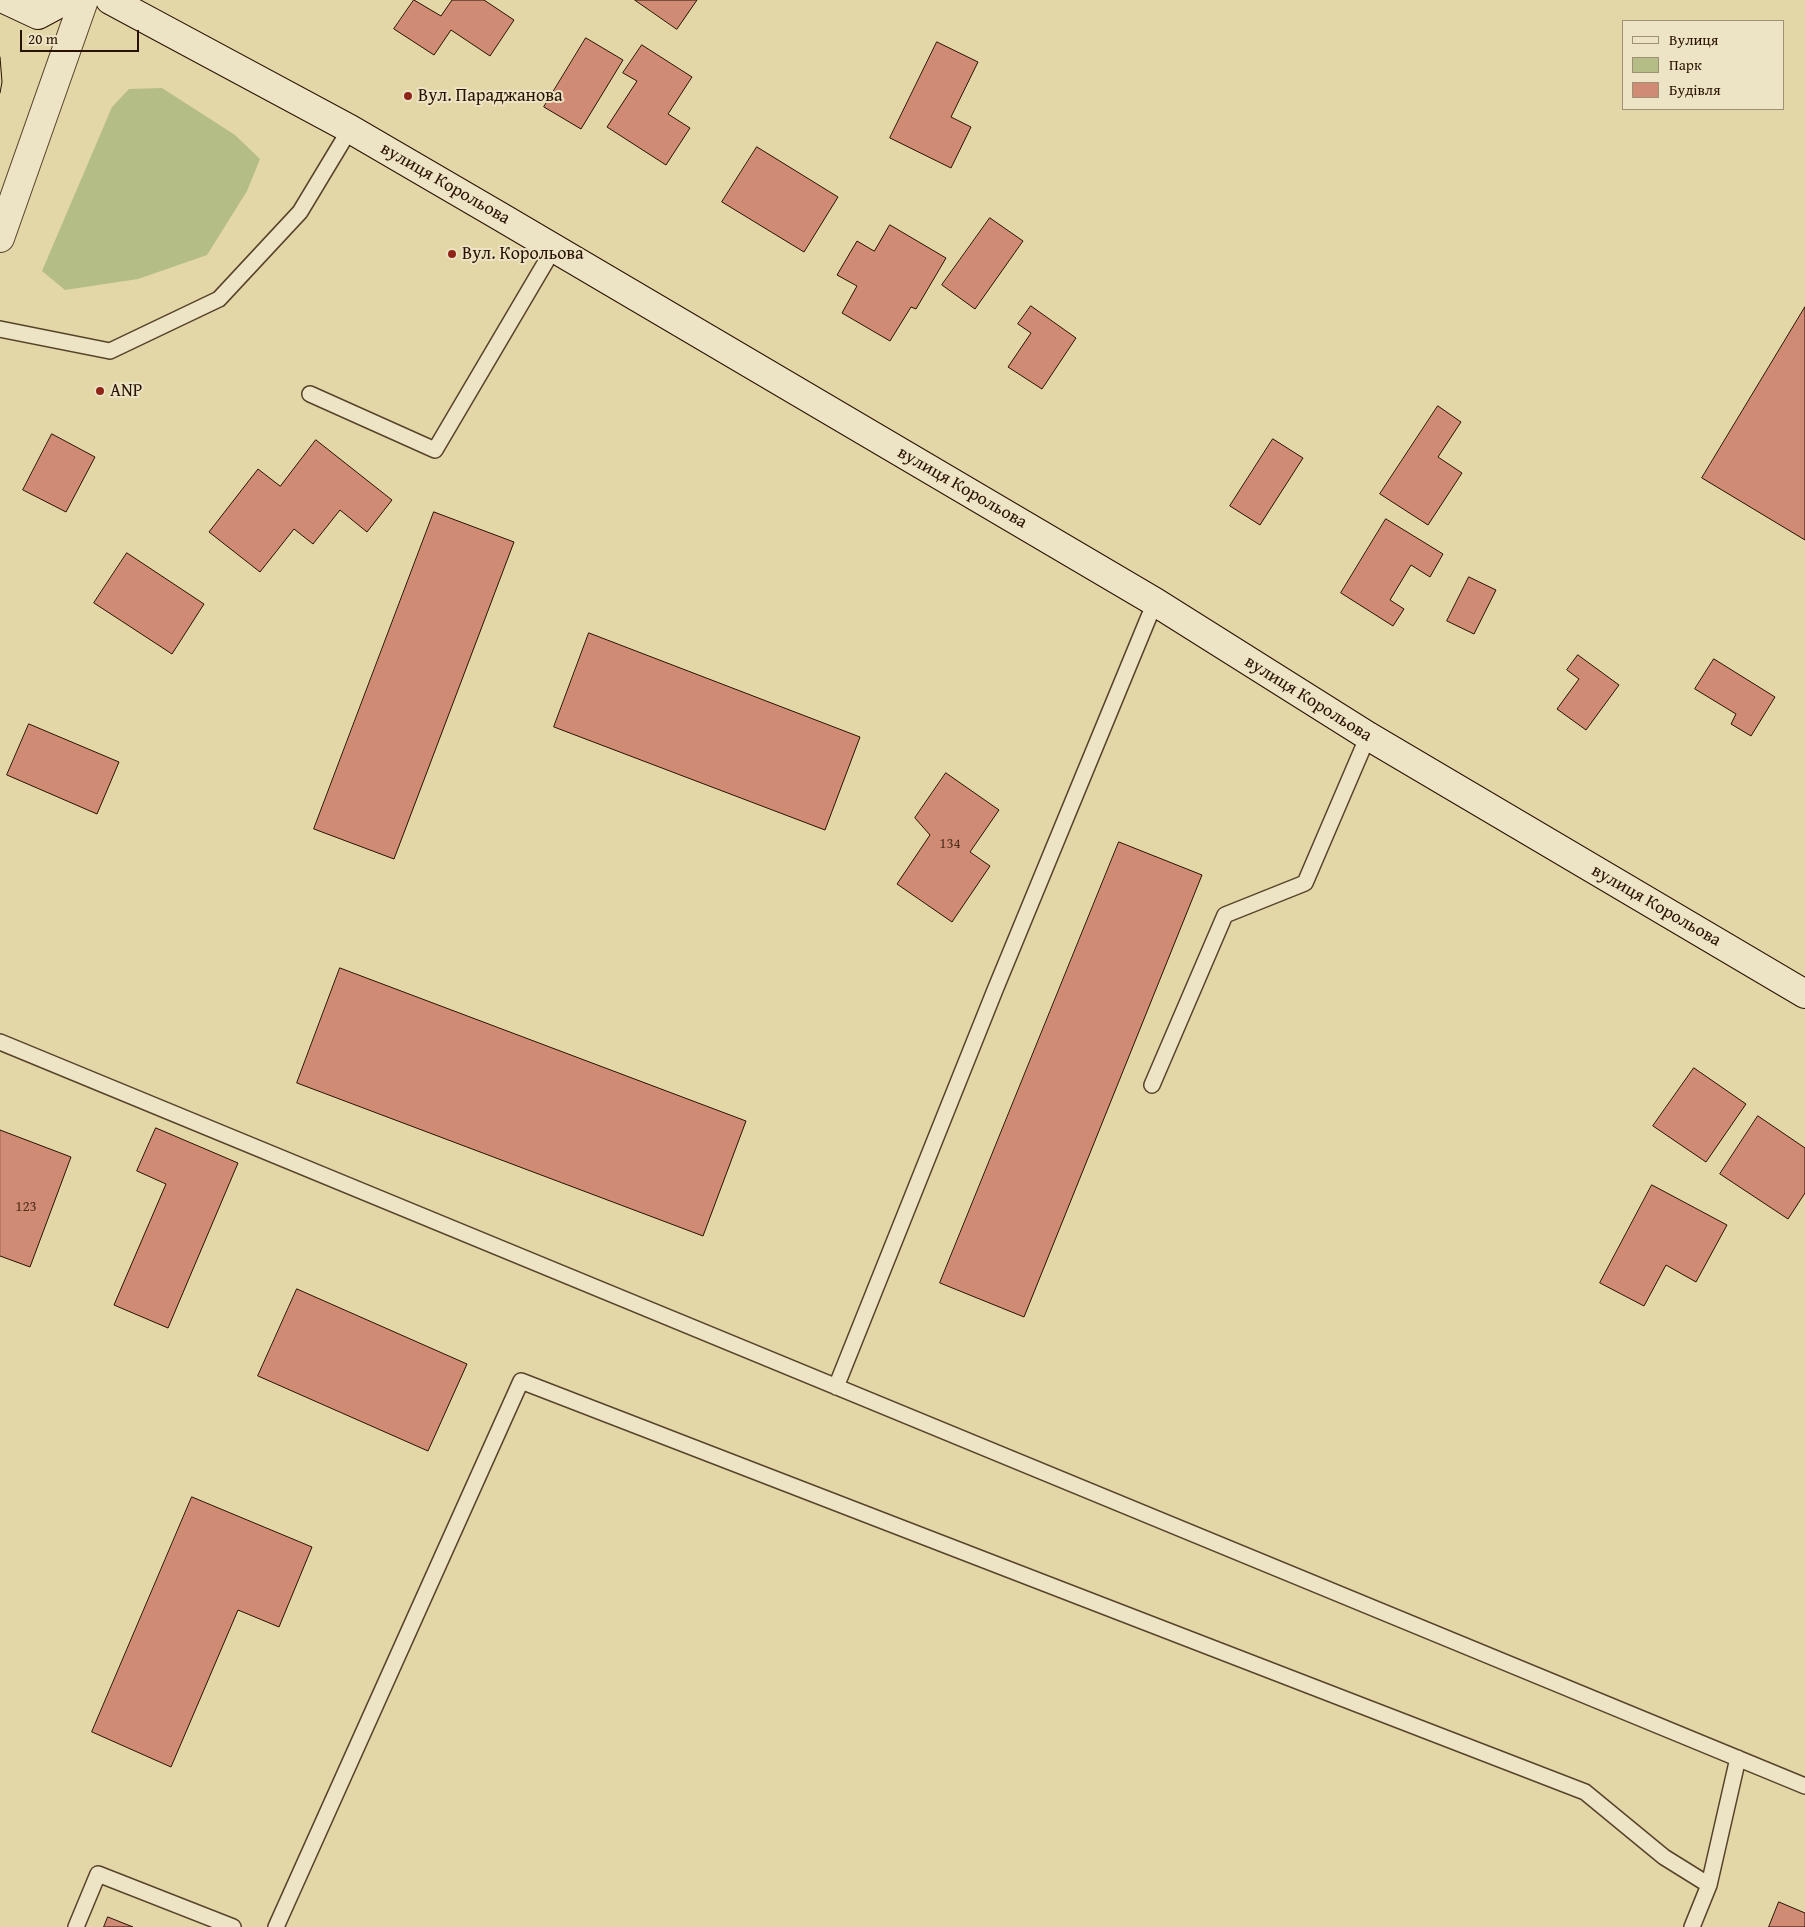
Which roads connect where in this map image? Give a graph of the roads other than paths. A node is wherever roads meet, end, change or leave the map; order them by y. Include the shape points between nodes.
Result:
1 (6, 0) edge
2 (66, 0) edge
3 (84, 0) edge
4 (110, 0) edge
5 (350, 129) junction
6 (0, 238) edge
7 (554, 248) junction
8 (0, 329) edge
9 (310, 394) dead end
10 (1155, 602) junction
11 (1368, 736) junction
12 (1805, 994) edge
13 (0, 1042) edge
14 (1152, 1085) dead end
15 (836, 1387) junction
16 (1738, 1758) junction
17 (1805, 1786) edge
18 (1709, 1885) junction
19 (76, 1927) edge
20 (233, 1927) edge
21 (276, 1927) edge
22 (1692, 1927) edge

1 - 2 main road via 38,14
3 - 6 main road
4 - 5 main road, вулиця Корольова
5 - 7 main road, вулиця Корольова
5 - 8 lane via 300,212 219,298 110,351
7 - 9 lane via 435,450
7 - 10 main road, вулиця Корольова
10 - 11 main road, вулиця Корольова
10 - 15 lane
11 - 12 main road, вулиця Корольова
11 - 14 lane via 1305,883 1225,916
13 - 15 lane
15 - 16 lane
16 - 17 lane
16 - 18 lane
18 - 21 lane via 1664,1857 1585,1792 521,1381
18 - 22 lane
19 - 20 lane via 98,1874

